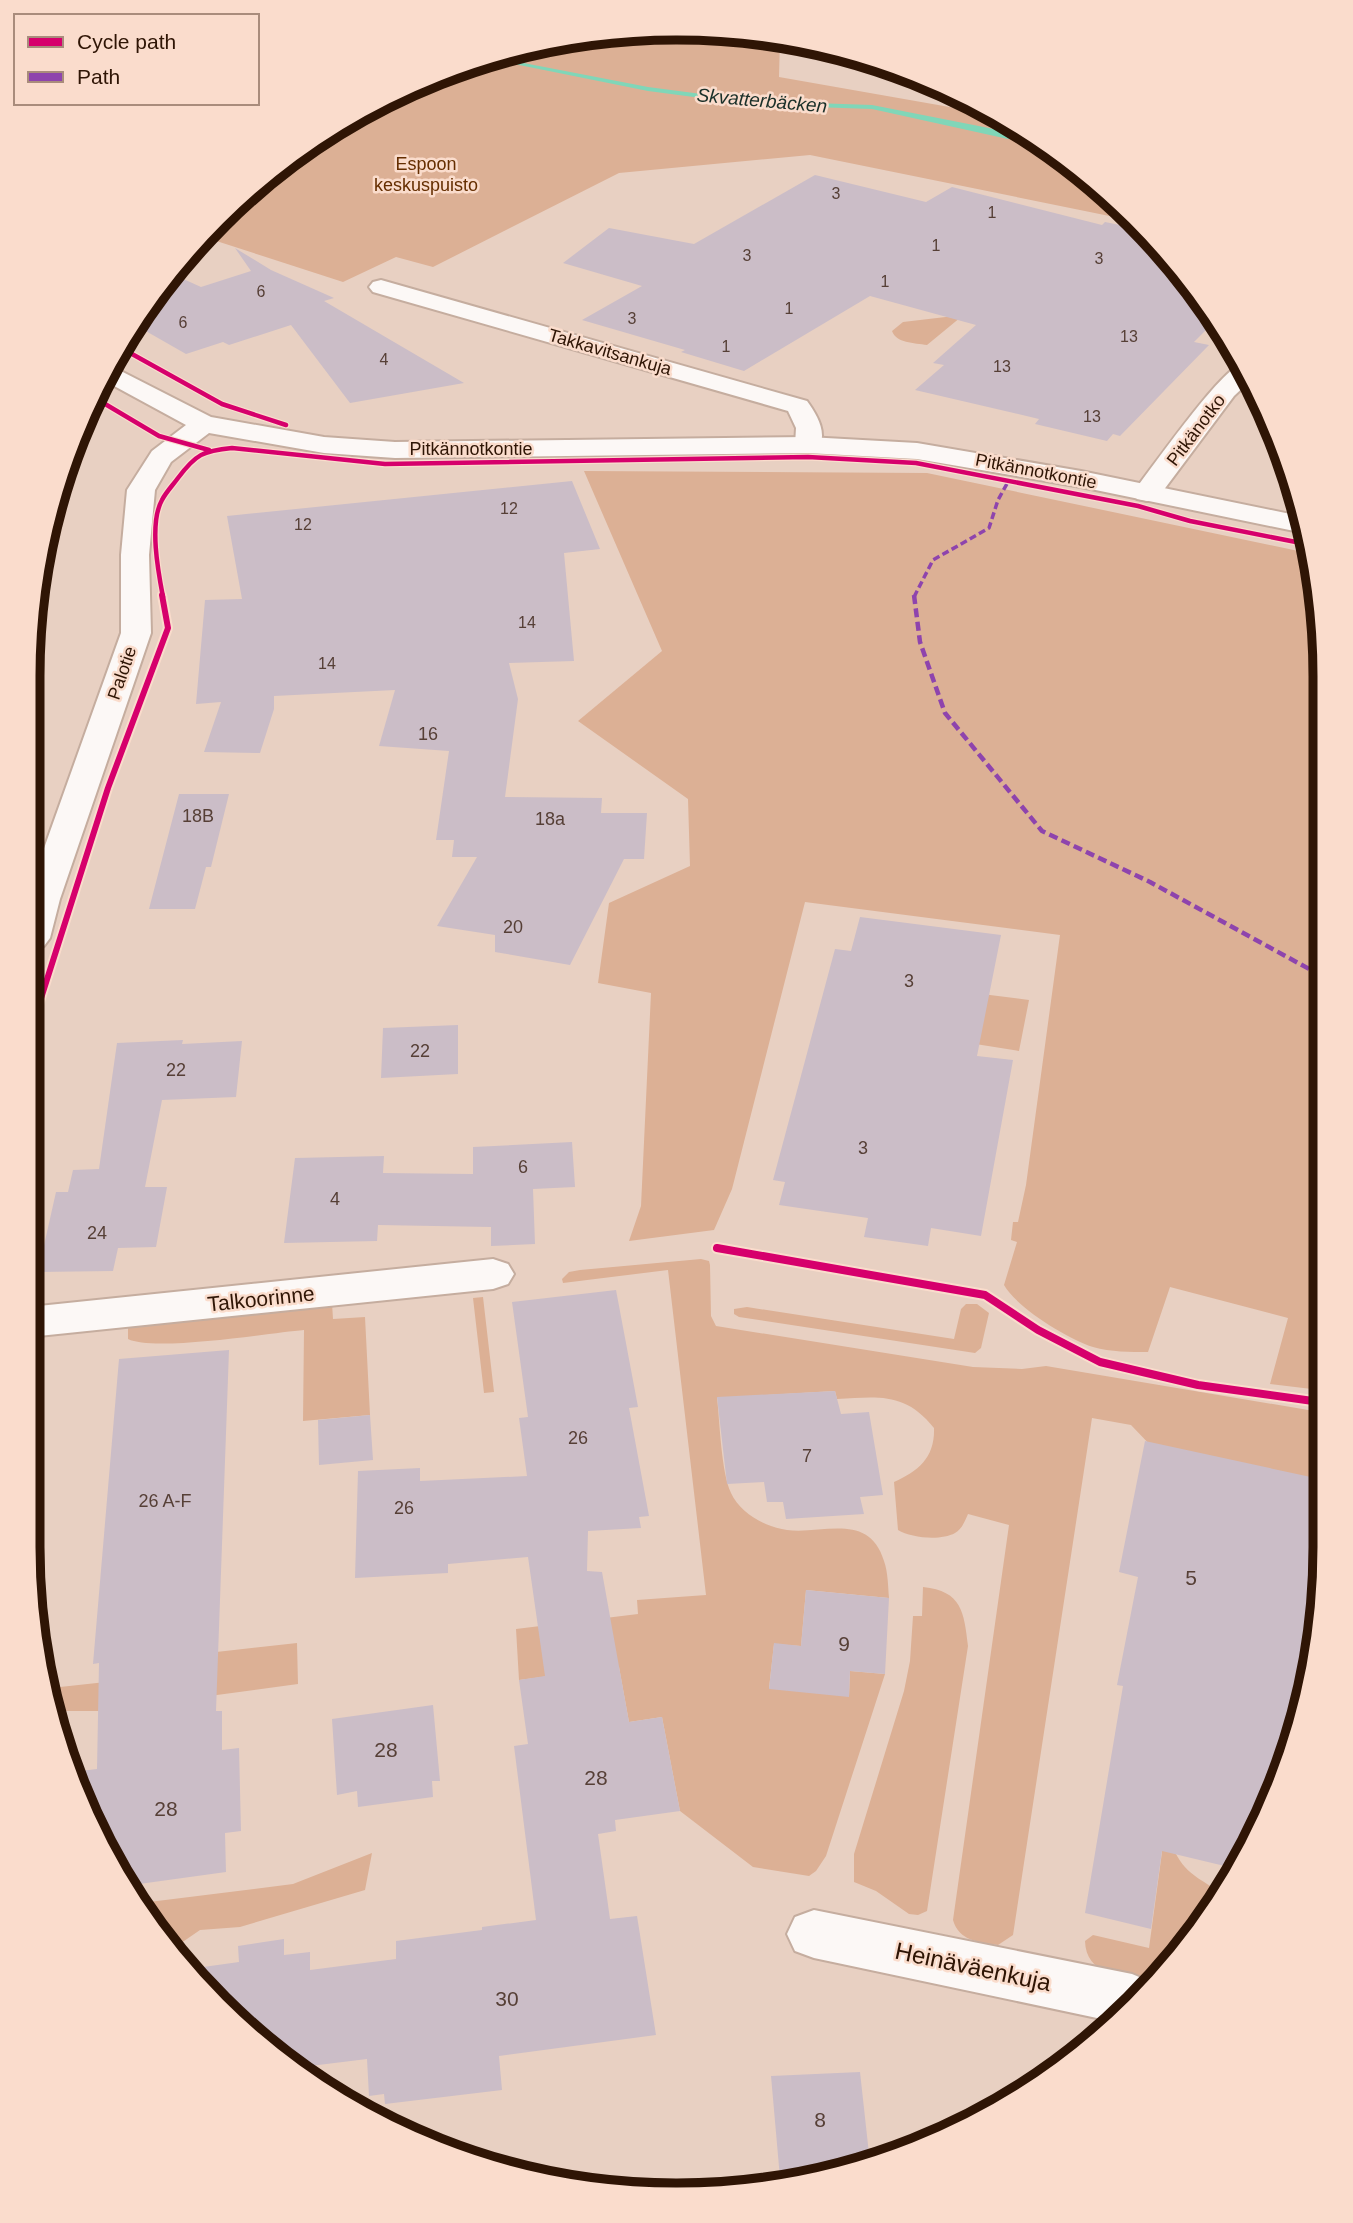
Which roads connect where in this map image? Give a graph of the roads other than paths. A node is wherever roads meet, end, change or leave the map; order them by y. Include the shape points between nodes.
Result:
1 (381, 288) dead end
2 (116, 376) edge
3 (1238, 378) edge
4 (204, 424) junction
5 (808, 445) junction
6 (1147, 493) junction
7 (1294, 523) edge
8 (40, 909) edge
9 (493, 1274) dead end
10 (40, 1321) edge
11 (814, 1934) dead end
12 (1124, 1998) edge

1 - 5 street, Takkavitsankuja via 798,406 809,428
2 - 4 street, Pitkännotkontie
3 - 6 street, Pitkänotko
4 - 5 street, Pitkännotkontie via 324,445 395,450
4 - 8 street, Palotie via 161,457 141,490 135,555 136,633
5 - 6 street, Pitkännotkontie via 930,452
6 - 7 street, Pitkännotkontie
9 - 10 street, Talkoorinne
11 - 12 street, Heinäväenkuja

